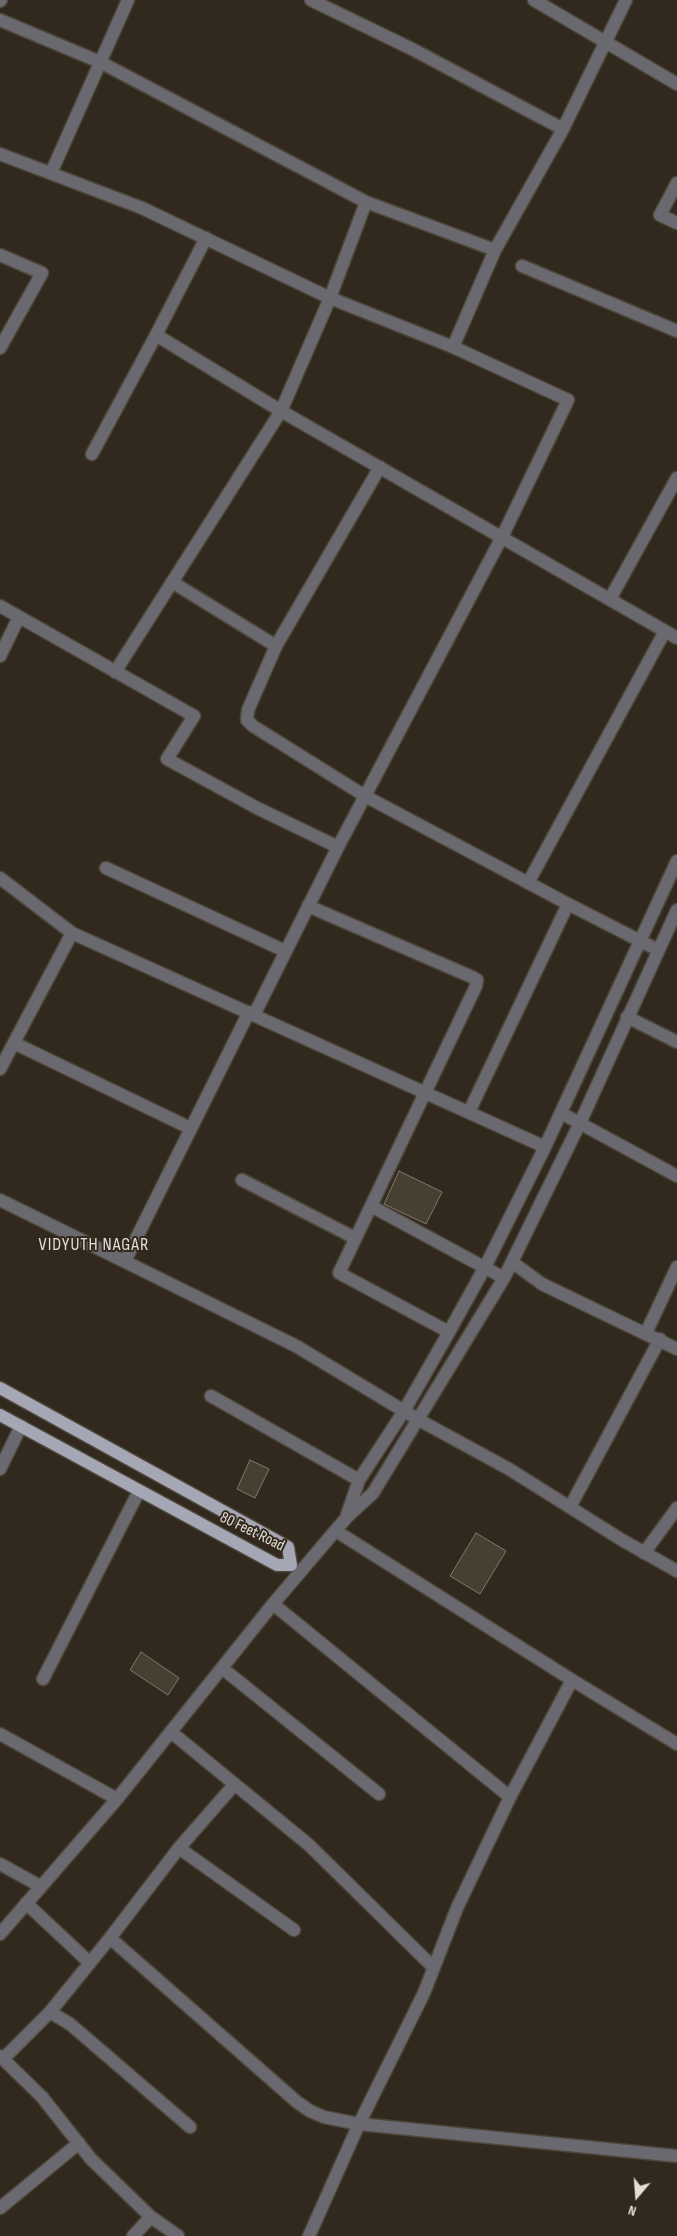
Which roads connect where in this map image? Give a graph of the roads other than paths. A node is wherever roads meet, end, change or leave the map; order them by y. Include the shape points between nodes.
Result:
1 (128, 0) edge
2 (311, 0) edge
3 (534, 0) edge
4 (626, 0) edge
5 (0, 20) edge
6 (606, 41) junction
7 (100, 62) junction
8 (677, 84) edge
9 (563, 129) junction
10 (0, 154) edge
11 (51, 173) junction
12 (677, 183) edge
13 (366, 202) junction
14 (677, 222) edge
15 (206, 238) junction
16 (495, 250) junction
17 (0, 255) edge
18 (522, 266) dead end
19 (330, 298) junction
20 (677, 331) edge
21 (156, 335) junction
22 (453, 347) junction
23 (0, 348) edge
24 (281, 411) junction
25 (92, 454) dead end
26 (380, 467) junction
27 (677, 478) edge
28 (502, 537) junction
29 (172, 582) junction
30 (610, 599) junction
31 (0, 606) edge
32 (19, 617) junction
33 (665, 631) junction
34 (677, 638) edge
35 (276, 646) junction
36 (0, 656) edge
37 (115, 672) junction
38 (365, 796) junction
39 (338, 847) junction
40 (677, 861) edge
41 (106, 868) dead end
42 (0, 878) edge
43 (528, 883) junction
44 (568, 904) junction
45 (308, 906) junction
46 (677, 910) edge
47 (72, 932) junction
48 (639, 940) junction
49 (658, 950) junction
50 (285, 951) junction
51 (252, 1014) junction
52 (627, 1017) junction
53 (677, 1042) edge
54 (14, 1043) junction
55 (0, 1069) edge
56 (424, 1092) junction
57 (469, 1112) junction
58 (561, 1113) junction
59 (580, 1123) junction
60 (190, 1128) junction
61 (545, 1147) junction
62 (677, 1176) edge
63 (242, 1180) dead end
64 (0, 1200) edge
65 (371, 1206) junction
66 (356, 1238) junction
67 (125, 1261) junction
68 (512, 1262) junction
69 (485, 1267) junction
70 (677, 1267) edge
71 (504, 1278) junction
72 (448, 1332) junction
73 (646, 1333) junction
74 (660, 1339) junction
75 (677, 1349) edge
76 (0, 1388) edge
77 (211, 1396) dead end
78 (404, 1411) junction
79 (0, 1415) edge
80 (419, 1420) junction
81 (21, 1426) junction
82 (0, 1469) edge
83 (359, 1480) junction
84 (139, 1491) junction
85 (570, 1508) junction
86 (677, 1508) edge
87 (347, 1518) junction
88 (336, 1531) junction
89 (644, 1552) junction
90 (291, 1565) junction
91 (303, 1571) junction
92 (677, 1571) edge
93 (274, 1604) junction
94 (222, 1668) junction
95 (43, 1679) dead end
96 (572, 1680) junction
97 (171, 1732) junction
98 (0, 1734) edge
99 (677, 1744) edge
100 (234, 1785) junction
101 (380, 1794) dead end
102 (510, 1797) junction
103 (117, 1799) junction
104 (179, 1848) junction
105 (0, 1864) edge
106 (40, 1886) junction
107 (26, 1903) junction
108 (294, 1930) dead end
109 (0, 1934) edge
110 (110, 1938) junction
111 (90, 1963) junction
112 (434, 1968) junction
113 (50, 2012) junction
114 (2, 2057) edge
115 (359, 2124) junction
116 (190, 2127) dead end
117 (79, 2143) junction
118 (677, 2156) edge
119 (0, 2208) edge
120 (151, 2217) junction
121 (133, 2236) edge
122 (178, 2236) edge
123 (309, 2236) edge

1 - 7 street
2 - 9 street
3 - 6 street
4 - 6 street
5 - 7 street
6 - 8 street
6 - 9 street
7 - 11 street
7 - 13 street
9 - 16 street
10 - 11 street
11 - 15 street via 142,208
12 - 14 street via 660,214
13 - 16 street
13 - 19 street
15 - 19 street
15 - 21 street
16 - 22 street
17 - 23 street via 42,273
18 - 20 street
19 - 22 street
19 - 24 street
21 - 24 street
21 - 25 street
22 - 28 street via 568,400
24 - 26 street
24 - 29 street
26 - 28 street
26 - 35 street
27 - 30 street
28 - 30 street
28 - 38 street
29 - 35 street
29 - 37 street
30 - 33 street
31 - 32 street
32 - 36 street
32 - 37 street
33 - 34 street
33 - 43 street
35 - 38 street via 248,710 247,720
37 - 39 street via 194,716 167,759
38 - 39 street
38 - 43 street
39 - 45 street
40 - 48 street
41 - 50 street
42 - 47 street
43 - 44 street
44 - 48 street
44 - 57 street
45 - 50 street
45 - 56 street via 477,980
46 - 49 street
47 - 51 street
47 - 54 street
48 - 49 street
48 - 58 street
49 - 52 street
50 - 51 street
51 - 56 street
51 - 60 street
52 - 53 street
52 - 59 street
54 - 55 street
54 - 60 street
56 - 57 street
56 - 65 street
57 - 61 street
58 - 59 street
58 - 61 street
59 - 62 street
59 - 68 street
60 - 67 street
61 - 69 street
63 - 66 street
64 - 67 street
65 - 66 street
65 - 69 street
66 - 72 street via 340,1276
67 - 78 street via 296,1346
68 - 71 street
68 - 73 street via 542,1284
69 - 71 street
69 - 72 street
70 - 73 street
71 - 80 street
72 - 78 street
73 - 74 street
74 - 75 street
74 - 85 street
76 - 90 main road, 80 Feet Road via 288,1547
77 - 83 street
78 - 80 street
78 - 83 street
79 - 81 main road, 80 Feet Road
80 - 85 street via 509,1469
80 - 87 street via 373,1493
81 - 82 street
81 - 84 main road, 80 Feet Road
83 - 87 street
84 - 90 main road, 80 Feet Road via 276,1565
84 - 95 street
85 - 89 street
86 - 89 street
87 - 88 street
88 - 91 street
88 - 96 street
89 - 92 street
90 - 91 street
91 - 93 street
93 - 94 street
93 - 102 street
94 - 97 street
94 - 101 street
96 - 99 street
96 - 102 street
97 - 100 street
97 - 103 street
98 - 103 street
100 - 104 street
100 - 112 street via 309,1845
102 - 112 street via 457,1908
103 - 106 street
104 - 108 street
104 - 110 street
105 - 106 street
106 - 107 street
107 - 109 street
107 - 111 street
110 - 111 street
110 - 115 street via 297,2102 324,2117
111 - 113 street
112 - 115 street
113 - 114 street
113 - 116 street via 70,2024
114 - 117 street
115 - 118 street
115 - 123 street
117 - 119 street
117 - 120 street
120 - 121 street
120 - 122 street

